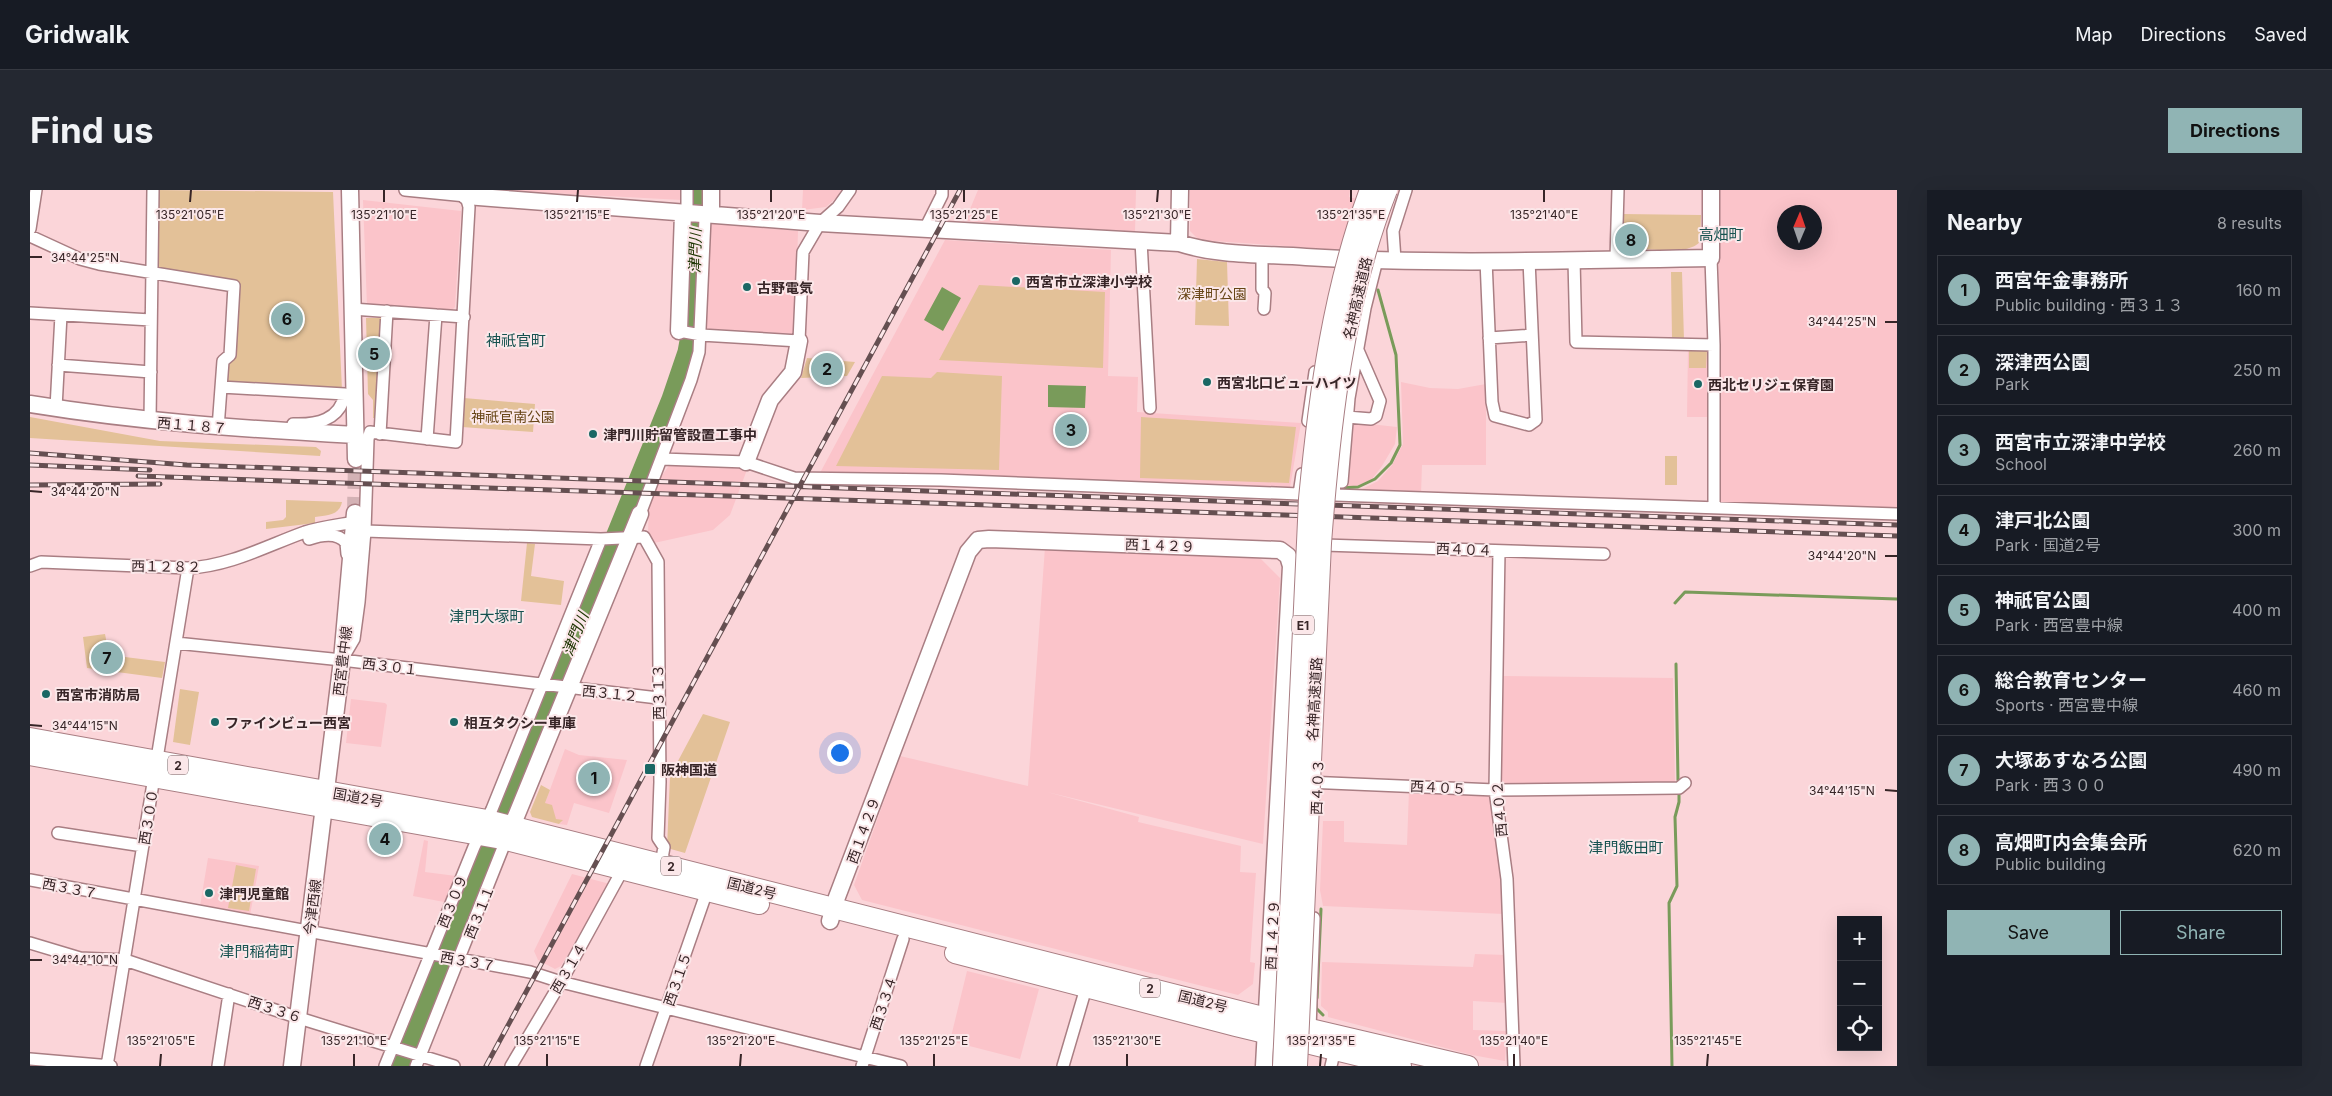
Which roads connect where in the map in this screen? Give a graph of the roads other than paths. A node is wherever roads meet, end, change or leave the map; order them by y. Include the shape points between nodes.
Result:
1 (36, 190) edge
2 (153, 190) edge
3 (350, 190) edge
4 (405, 190) edge
5 (687, 190) edge
6 (711, 190) edge
7 (850, 190) edge
8 (942, 190) edge
9 (1180, 190) edge
10 (1370, 190) edge
11 (1387, 190) edge
12 (1406, 190) edge
13 (1618, 190) edge
14 (1710, 190) edge
15 (466, 193) edge
16 (695, 213) junction
17 (820, 222) junction
18 (925, 229) junction
19 (30, 230) edge
20 (30, 236) edge
21 (1141, 241) junction
22 (1179, 243) junction
23 (1262, 254) junction
24 (1711, 258) junction
25 (1340, 259) junction
26 (1616, 259) junction
27 (1378, 260) junction
28 (1395, 260) junction
29 (1486, 260) junction
30 (1529, 260) junction
31 (1574, 260) junction
32 (151, 272) junction
33 (1264, 308) dead end
34 (352, 309) junction
35 (387, 311) junction
36 (30, 314) edge
37 (61, 315) junction
38 (436, 315) junction
39 (464, 317) junction
40 (151, 320) junction
41 (679, 331) joint
42 (702, 335) junction
43 (1532, 335) junction
44 (1489, 338) junction
45 (799, 341) junction
46 (1714, 345) junction
47 (1357, 348) junction
48 (58, 365) junction
49 (151, 372) junction
50 (222, 387) junction
51 (30, 404) edge
52 (56, 408) junction
53 (1150, 408) dead end
54 (1347, 417) junction
55 (150, 421) junction
56 (219, 423) junction
57 (368, 434) junction
58 (427, 440) junction
59 (662, 459) junction
60 (356, 460) tunnel mouth
61 (746, 462) junction
62 (1301, 480) junction
63 (1338, 481) junction
64 (1714, 507) junction
65 (640, 514) joint
66 (1897, 514) edge
67 (358, 522) junction
68 (626, 537) junction
69 (602, 538) junction
70 (1324, 544) joint
71 (1499, 551) junction
72 (1604, 554) dead end
73 (245, 556) junction
74 (30, 566) edge
75 (188, 568) junction
76 (176, 643) junction
77 (342, 660) junction
78 (543, 685) junction
79 (565, 688) junction
80 (658, 698) junction
81 (30, 738) edge
82 (30, 755) edge
83 (156, 769) junction
84 (1280, 781) junction
85 (1318, 782) junction
86 (1685, 783) dead end
87 (1495, 790) junction
88 (326, 800) junction
89 (496, 831) junction
90 (58, 834) dead end
91 (143, 846) junction
92 (662, 864) junction
93 (623, 869) junction
94 (30, 880) edge
95 (707, 891) junction
96 (134, 900) junction
97 (831, 915) junction
98 (309, 931) junction
99 (903, 939) junction
100 (30, 942) edge
101 (434, 955) junction
102 (456, 959) junction
103 (125, 960) junction
104 (561, 982) junction
105 (1086, 988) junction
106 (229, 994) junction
107 (667, 1007) junction
108 (299, 1018) junction
109 (1267, 1026) junction
110 (1310, 1029) junction
111 (393, 1047) junction
112 (1335, 1051) edge
113 (30, 1059) edge
114 (419, 1061) edge
115 (863, 1062) edge
116 (109, 1066) edge
117 (218, 1066) edge
118 (292, 1066) edge
119 (385, 1066) edge
120 (454, 1066) edge
121 (512, 1066) edge
122 (646, 1066) edge
123 (901, 1066) edge
124 (1063, 1066) edge
125 (1264, 1066) edge
126 (1283, 1066) edge
127 (1297, 1066) edge
128 (1401, 1066) edge
129 (1468, 1066) edge
130 (1514, 1066) edge

1 - 19 street
2 - 32 street
3 - 34 street
4 - 15 street
5 - 16 street
6 - 16 street
7 - 17 street via 838,207
8 - 18 street
9 - 22 street
10 - 126 highway, 名神高速道路 / E1, bridge via 1332,325 1312,460
11 - 127 highway, 名神高速道路 / E1, bridge via 1363,265 1351,317 1327,468
12 - 28 street via 1393,231
13 - 26 street
14 - 24 street
15 - 16 street
15 - 39 street via 470,207
16 - 17 street
16 - 41 street
16 - 42 street via 705,218
17 - 18 street
17 - 45 street via 802,252
18 - 21 street
20 - 32 street via 80,259
21 - 22 street
21 - 53 street
22 - 23 street via 1201,250
23 - 25 street
23 - 33 street
24 - 26 street
24 - 46 street
25 - 27 street
25 - 62 street via 1321,336
26 - 31 street
27 - 28 street
27 - 47 street
28 - 29 street
29 - 30 street
29 - 44 street
30 - 31 street
30 - 43 street
31 - 46 street via 1576,342
32 - 40 street
32 - 50 street via 234,286 230,354 223,361
34 - 35 street
34 - 57 street
35 - 38 street
35 - 57 street
36 - 37 street
37 - 40 street
37 - 48 street
38 - 39 street
38 - 58 street
39 - 58 street via 456,442
40 - 49 street
41 - 42 street
42 - 45 street
42 - 59 street via 691,380
43 - 44 street
43 - 44 street via 1536,420 1529,425 1495,416
45 - 61 street via 793,372 770,400
46 - 64 street
47 - 54 street
47 - 54 street via 1380,401 1379,410 1371,419
48 - 49 street
48 - 52 street
49 - 55 street
50 - 56 street
50 - 56 street via 345,394 340,410 316,424
51 - 52 street, 西１１８７
52 - 55 street, 西１１８７
54 - 63 street
55 - 56 street, 西１１８７
56 - 57 street, 西１１８７
57 - 58 street
57 - 60 street
57 - 67 street
59 - 61 street
59 - 65 street
61 - 62 street via 794,478 941,480 1299,494
62 - 63 street
63 - 64 street via 1335,495
64 - 66 street
65 - 68 street
67 - 69 street, 西１２８２
67 - 73 street, 西１２８２ via 307,532
67 - 77 street, 西宮豊中線
68 - 69 street, 西１２８２
68 - 79 street
68 - 80 street, 西３１３ via 644,537 658,562
69 - 78 street
70 - 71 street, 西４０４
70 - 85 street, 西４０３
71 - 72 street, 西４０４
71 - 87 street, 西４０２
73 - 75 street, 西１２８２ via 209,567
73 - 77 street via 265,556 320,536 338,536 345,541 347,549 337,638
74 - 75 street, 西１２８２ via 41,562 74,562
75 - 76 street, 西３００
76 - 77 street, 西３０１
76 - 83 street, 西３００
77 - 78 street, 西３０１
77 - 88 street, 西宮豊中線
78 - 79 street, 西３０１
78 - 89 street
79 - 80 street, 西３１２
79 - 89 street
80 - 92 street, 西３１３ via 658,838 664,847
81 - 83 highway, 国道2号 / 2
82 - 83 highway, 国道2号 / 2
83 - 88 highway, 国道2号 / 2
83 - 91 street, 西３００
84 - 85 street, 西４０５
84 - 97 street, 西１４２９ via 1291,566 1288,556 1280,550 983,539 968,552
84 - 109 street, 西１４２９
85 - 87 street, 西４０５
85 - 110 street, 西４０３
86 - 87 street, 西４０５ via 1679,788
87 - 130 street, 西４０２ via 1507,879
88 - 89 highway, 国道2号 / 2
88 - 98 street, 今津西線
89 - 92 highway, 国道2号 / 2
89 - 93 highway, 国道2号 / 2
89 - 101 street, 西３０９
89 - 102 street, 西３１１
90 - 91 street
91 - 96 street, 西３００
92 - 97 highway, 国道2号 / 2
93 - 95 highway, 国道2号 / 2
93 - 104 street, 西３１４
94 - 96 street, 西３３７
95 - 97 highway, 国道2号 / 2
95 - 107 street, 西３１５
96 - 98 street, 西３３７
96 - 103 street, 西３００
97 - 99 highway, 国道2号 / 2
97 - 109 highway, 国道2号 / 2
98 - 101 street, 西３３７
98 - 108 street, 今津西線
99 - 105 highway, 国道2号 / 2
99 - 115 street, 西３３４
100 - 103 street, 西３３６ via 80,958
101 - 102 street, 西３３７
101 - 111 street, 西３０９
102 - 104 street, 西３３７ via 530,972
102 - 114 street, 西３１１
103 - 106 street, 西３３６
103 - 116 street, 西３００
104 - 107 street, 西３３７
104 - 121 street, 西３１４
105 - 109 highway, 国道2号 / 2
105 - 124 street
106 - 108 street, 西３３６
106 - 117 street
107 - 115 street, 西３３７
107 - 122 street, 西３１５
108 - 111 street, 西３３６
108 - 118 street, 今津西線
109 - 110 highway, 国道2号 / 2
109 - 112 highway, 国道2号 / 2
109 - 125 street, 西１４２９
110 - 112 highway, 国道2号 / 2
111 - 114 street, 西３３６
111 - 119 street, 西３０９
112 - 128 highway, 国道2号 / 2
112 - 129 highway, 国道2号 / 2
113 - 116 street
114 - 120 street, 西３３６
115 - 123 street, 西３３７

